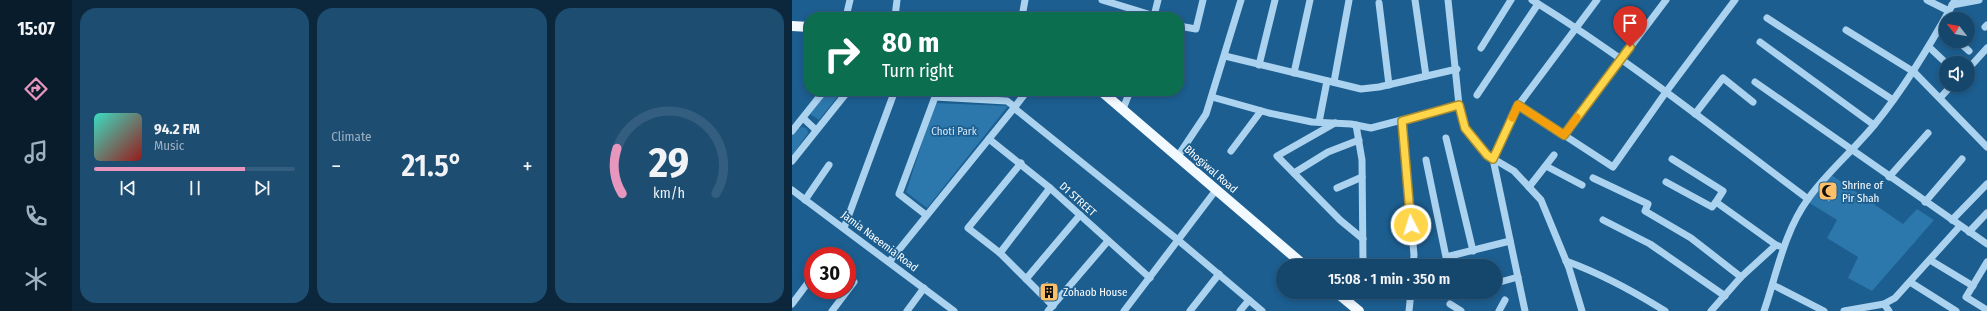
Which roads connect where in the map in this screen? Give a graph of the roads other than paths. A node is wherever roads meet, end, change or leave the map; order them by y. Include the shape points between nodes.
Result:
1 (850, 0) edge
2 (898, 0) edge
3 (1025, 0) edge
4 (1102, 0) edge
5 (1158, 0) edge
6 (1203, 0) edge
7 (1241, 0) edge
8 (1275, 0) edge
9 (1310, 0) edge
10 (1349, 0) edge
11 (1415, 0) edge
12 (1448, 0) edge
13 (1511, 0) edge
14 (1597, 0) edge
15 (1666, 0) edge
16 (1735, 0) edge
17 (1927, 0) edge
18 (1979, 0) edge
19 (1535, 2) edge
20 (1379, 3) dead end
21 (1952, 5) edge
22 (847, 12) edge
23 (896, 12) edge
24 (1023, 12) edge
25 (1140, 12) edge
26 (1154, 12) edge
27 (1767, 18) dead end
28 (792, 26) edge
29 (804, 27) edge
30 (1184, 27) edge
31 (1576, 27) junction
32 (1846, 30) dead end
33 (1939, 33) edge
34 (1760, 42) dead end
35 (1929, 47) junction
36 (1481, 48) dead end
37 (1966, 48) edge
38 (1987, 48) edge
39 (1969, 51) dead end
40 (1225, 56) junction
41 (1939, 56) edge
42 (1621, 59) junction
43 (1975, 61) edge
44 (1259, 65) junction
45 (1457, 69) junction
46 (1914, 72) junction
47 (1294, 73) junction
48 (1426, 76) junction
49 (1330, 82) junction
50 (1756, 82) dead end
51 (1389, 84) junction
52 (1666, 92) junction
53 (1946, 92) edge
54 (1477, 95) dead end
55 (820, 96) edge
56 (844, 96) edge
57 (893, 96) edge
58 (1023, 96) edge
59 (1107, 96) edge
60 (1128, 96) edge
61 (1212, 97) junction
62 (1940, 98) junction
63 (1893, 100) junction
64 (1753, 102) dead end
65 (1459, 105) junction
66 (1518, 105) junction
67 (1014, 107) junction
68 (1123, 109) junction
69 (1261, 111) junction
70 (1695, 114) junction
71 (803, 118) junction
72 (1402, 121) junction
73 (1319, 122) junction
74 (1335, 123) junction
75 (1356, 125) junction
76 (1874, 125) junction
77 (816, 130) junction
78 (792, 131) edge
79 (1928, 133) dead end
80 (1564, 135) junction
81 (1446, 138) dead end
82 (989, 139) junction
83 (1359, 140) junction
84 (1987, 147) edge
85 (1851, 150) junction
86 (1231, 151) dead end
87 (1554, 155) dead end
88 (1178, 156) junction
89 (1493, 159) junction
90 (1672, 159) dead end
91 (1962, 159) dead end
92 (1426, 160) dead end
93 (792, 161) edge
94 (1021, 163) junction
95 (829, 165) dead end
96 (1546, 166) junction
97 (1294, 173) junction
98 (1362, 177) junction
99 (1889, 177) junction
100 (1594, 178) dead end
101 (1666, 182) dead end
102 (1987, 184) edge
103 (1582, 185) dead end
104 (1050, 188) junction
105 (1337, 188) dead end
106 (1529, 188) junction
107 (792, 190) edge
108 (1216, 190) junction
109 (1808, 199) junction
110 (805, 200) junction
111 (1716, 202) junction
112 (1925, 202) junction
113 (1987, 213) edge
114 (926, 215) junction
115 (1080, 215) junction
116 (1603, 220) dead end
117 (1952, 220) junction
118 (1960, 226) junction
119 (844, 228) junction
120 (1969, 232) junction
121 (1363, 239) junction
122 (1178, 240) junction
123 (1108, 241) junction
124 (1510, 241) junction
125 (1987, 244) edge
126 (1776, 245) junction
127 (1783, 248) junction
128 (1473, 251) junction
129 (1000, 254) junction
130 (1297, 259) edge
131 (1362, 259) edge
132 (1414, 259) edge
133 (1930, 260) junction
134 (1566, 261) junction
135 (889, 262) junction
136 (1987, 262) edge
137 (1218, 274) junction
138 (1518, 277) junction
139 (1741, 277) junction
140 (1150, 278) junction
141 (1026, 279) junction
142 (1502, 281) edge
143 (1910, 282) junction
144 (1773, 285) junction
145 (1973, 286) junction
146 (804, 288) edge
147 (924, 288) junction
148 (1724, 296) junction
149 (841, 299) edge
150 (1349, 299) edge
151 (1410, 299) edge
152 (1249, 300) junction
153 (1505, 300) dead end
154 (792, 304) edge
155 (1450, 304) dead end
156 (1884, 304) junction
157 (1051, 309) edge
158 (1987, 310) edge
159 (832, 311) edge
160 (907, 311) edge
161 (954, 311) edge
162 (1124, 311) edge
163 (1190, 311) edge
164 (1240, 311) edge
165 (1262, 311) edge
166 (1359, 311) edge
167 (1409, 311) edge
168 (1462, 311) edge
169 (1499, 311) edge
170 (1525, 311) edge
171 (1582, 311) edge
172 (1665, 311) edge
173 (1711, 311) edge
174 (1764, 311) edge
175 (1824, 311) edge
176 (1844, 311) edge
177 (1889, 311) edge
178 (1956, 311) edge

1 - 22 street
2 - 23 street
3 - 24 street
4 - 25 street
5 - 26 street
6 - 30 street via 1196,29
7 - 40 street
8 - 44 street
9 - 47 street
10 - 49 street
11 - 48 street
12 - 45 street
13 - 36 street
14 - 31 street
15 - 42 street
16 - 52 street
17 - 21 street
18 - 21 street
19 - 31 street
19 - 54 street
20 - 51 street
27 - 63 street
28 - 29 main road
31 - 42 street
31 - 66 street
32 - 46 street
33 - 35 street
34 - 76 street
35 - 41 street
35 - 46 street
37 - 39 street
38 - 43 street
40 - 44 street
40 - 61 street
42 - 52 street
42 - 80 street
44 - 47 street
45 - 48 street
45 - 65 street
46 - 62 street
46 - 63 street
47 - 49 street
48 - 51 street
49 - 51 street via 1361,89
49 - 73 street
50 - 85 street
52 - 70 street
52 - 80 street via 1613,167
53 - 62 street
55 - 71 street
56 - 77 street
57 - 119 street
58 - 67 street
59 - 68 main road, Bhogiwal Road
60 - 68 street
61 - 69 street
61 - 88 street via 1206,114
62 - 84 street
63 - 76 street
64 - 70 street via 1723,78
65 - 72 street
65 - 89 street via 1465,128
66 - 80 street
66 - 89 street
67 - 82 street
67 - 114 street via 1008,101 935,97 899,194
67 - 122 street
68 - 88 main road, Bhogiwal Road
69 - 73 street
69 - 86 street
70 - 109 street
71 - 77 street
71 - 78 street
72 - 75 street via 1371,128
72 - 132 street
73 - 74 street
74 - 75 street
74 - 97 street via 1277,156
75 - 83 street
76 - 85 street
77 - 93 street
79 - 99 street
81 - 128 street
82 - 94 street, D1 STREET
82 - 114 street
83 - 97 street via 1328,152
83 - 98 street
85 - 99 street
85 - 109 street
87 - 96 street
88 - 108 main road, Bhogiwal Road
89 - 106 street via 1514,172
89 - 124 street
90 - 111 street via 1723,191
91 - 112 street
92 - 128 street via 1446,258
94 - 104 street, D1 STREET
94 - 129 street via 968,228
95 - 110 street
96 - 103 street
96 - 106 street
97 - 121 street via 1340,220
98 - 105 street
98 - 121 street
99 - 112 street
100 - 139 street via 1648,204 1645,211 1691,238
101 - 111 street via 1712,207
102 - 117 street
104 - 115 street, D1 STREET
104 - 129 street
106 - 134 street via 1541,200
107 - 110 street, Jamia Naeemia Road
108 - 122 street
108 - 130 main road, Bhogiwal Road
109 - 127 street
110 - 119 street, Jamia Naeemia Road
111 - 126 street
112 - 117 street
113 - 120 street
114 - 135 street
115 - 123 street, D1 STREET
115 - 141 street
116 - 148 street via 1650,244
117 - 118 street
118 - 120 street
118 - 133 street
119 - 135 street, Jamia Naeemia Road
120 - 125 street
121 - 131 street
122 - 137 street
122 - 140 street
123 - 140 street, D1 STREET
123 - 157 street
124 - 128 street
124 - 138 street
126 - 127 street
126 - 139 street
127 - 144 street
129 - 141 street
133 - 143 street
133 - 145 street
134 - 171 street
134 - 172 street via 1624,286
135 - 147 street, Jamia Naeemia Road
136 - 145 street
137 - 152 street
137 - 163 street
138 - 142 street
138 - 170 street
139 - 148 street
140 - 162 street
141 - 157 street
143 - 156 street via 1895,298
143 - 178 street
144 - 174 street
144 - 175 street
145 - 158 street via 1966,297
146 - 154 street
147 - 160 street
147 - 161 street, Jamia Naeemia Road
148 - 173 street
149 - 159 street
150 - 166 main road
151 - 167 street
152 - 164 street
152 - 165 street
153 - 169 street
155 - 168 street
156 - 176 street
156 - 177 street

